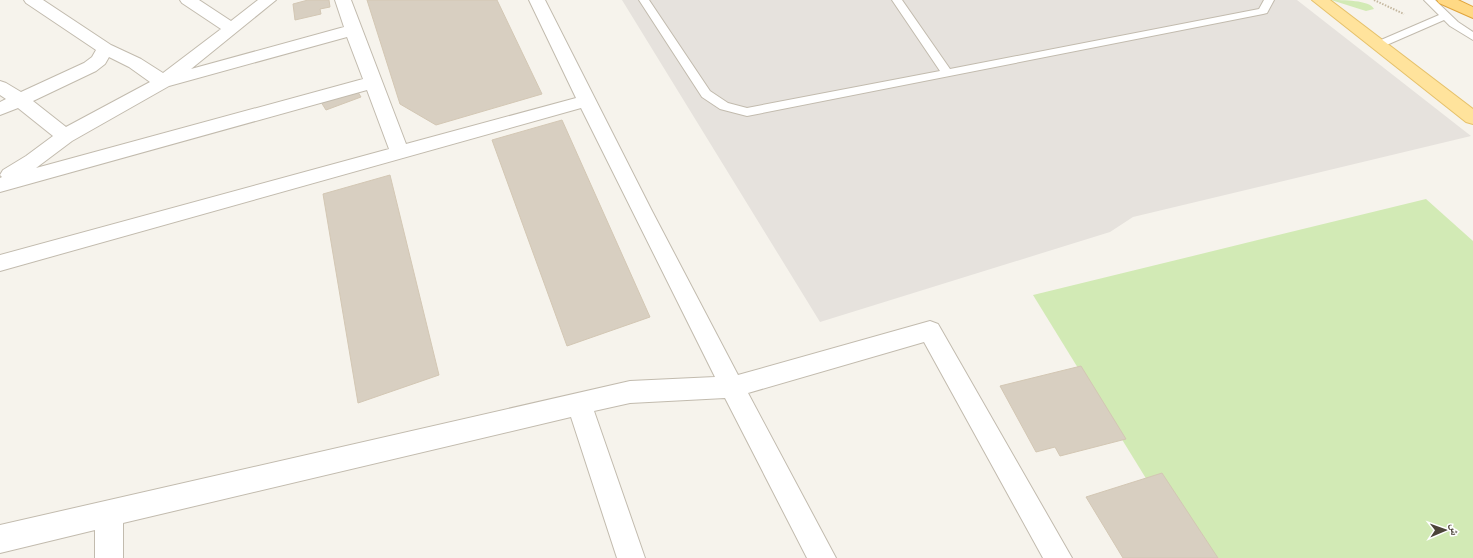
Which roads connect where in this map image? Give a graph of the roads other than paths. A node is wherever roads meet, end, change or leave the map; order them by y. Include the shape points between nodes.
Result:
1 (32, 0) edge
2 (188, 0) edge
3 (268, 0) edge
4 (343, 0) edge
5 (537, 0) edge
6 (644, 0) edge
7 (897, 0) edge
8 (1269, 0) edge
9 (1320, 0) edge
10 (1429, 0) edge
11 (1445, 0) edge
12 (1473, 13) edge
13 (1445, 16) junction
14 (232, 29) junction
15 (353, 30) junction
16 (1473, 37) edge
17 (1378, 45) junction
18 (105, 49) junction
19 (947, 73) junction
20 (163, 82) junction
21 (374, 82) junction
22 (0, 87) edge
23 (20, 100) junction
24 (586, 101) junction
25 (0, 109) edge
26 (1473, 118) edge
27 (65, 136) junction
28 (400, 152) junction
29 (0, 183) edge
30 (0, 262) edge
31 (731, 387) junction
32 (579, 404) junction
33 (109, 514) junction
34 (0, 539) edge
35 (110, 558) edge
36 (631, 558) edge
37 (822, 558) edge
38 (1058, 558) edge

1 - 18 street
2 - 14 street
3 - 14 street
4 - 15 street
5 - 24 street
6 - 19 lane via 706,94 724,106 747,112
7 - 19 lane
8 - 19 lane via 1263,11
9 - 17 main road
10 - 13 lane
11 - 12 highway
13 - 16 lane
13 - 17 lane
14 - 20 street
15 - 20 street
15 - 21 street
17 - 26 main road
18 - 20 street via 135,63
18 - 23 street via 99,60 90,67
20 - 27 street
21 - 28 street
21 - 29 street
22 - 23 street
23 - 25 street
23 - 27 street
24 - 28 street
24 - 31 street
27 - 29 street
28 - 30 street
31 - 32 street via 630,392
31 - 37 street
31 - 38 street via 930,331
32 - 33 street
32 - 36 street
33 - 34 street
33 - 35 street

